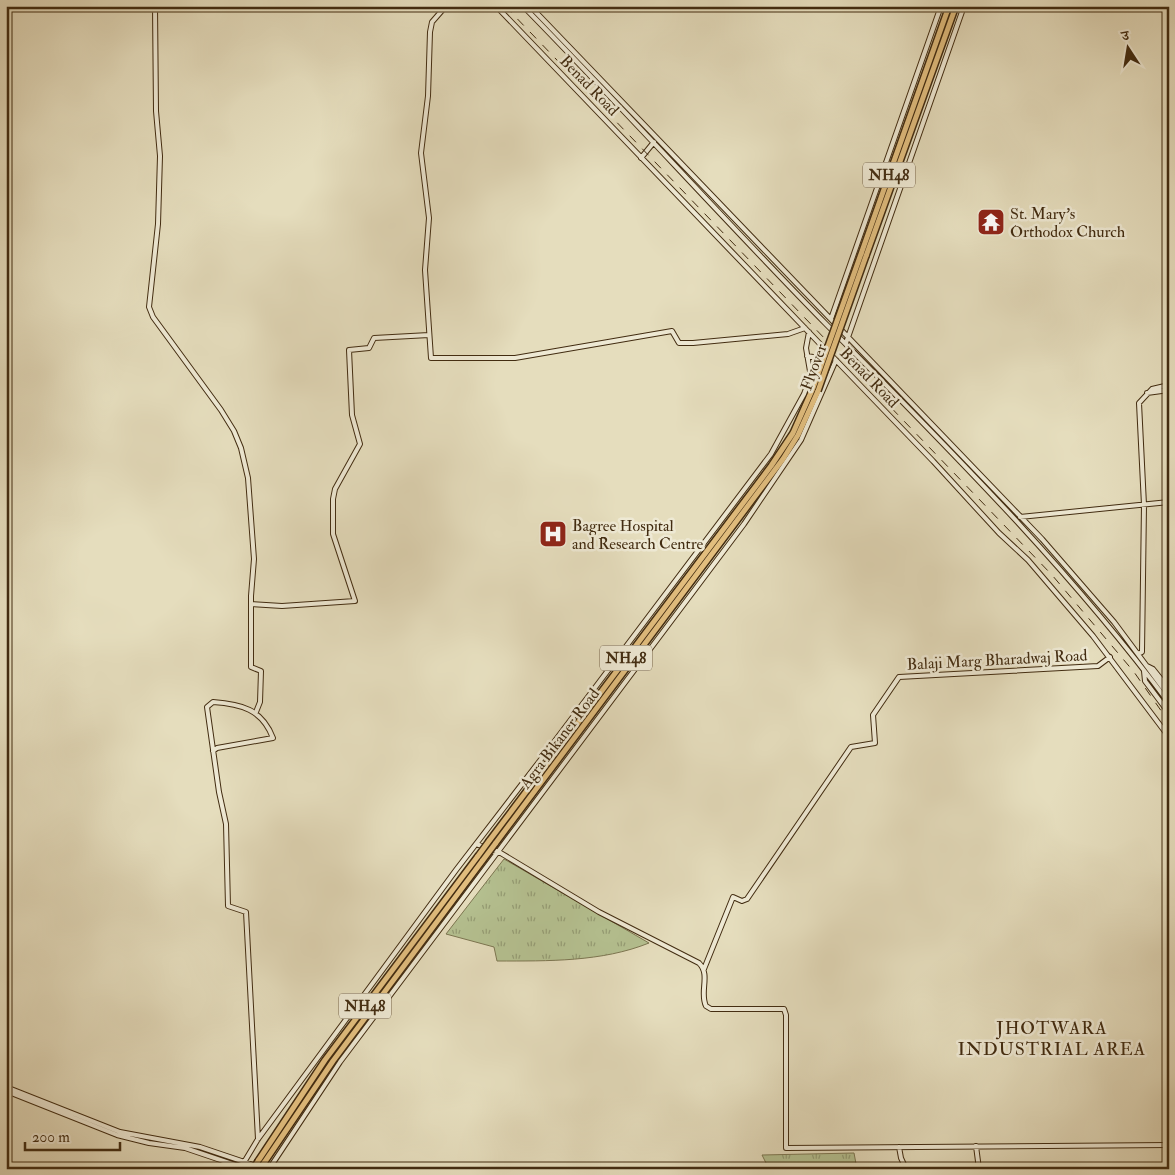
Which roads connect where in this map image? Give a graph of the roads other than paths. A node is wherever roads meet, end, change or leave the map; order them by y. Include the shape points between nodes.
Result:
1 (155, 6) edge
2 (446, 6) edge
3 (496, 6) edge
4 (523, 6) edge
5 (530, 6) edge
6 (941, 6) edge
7 (949, 6) edge
8 (956, 6) edge
9 (964, 6) edge
10 (925, 84) junction
11 (657, 139) junction
12 (653, 144) junction
13 (641, 158) junction
14 (831, 319) junction
15 (827, 325) junction
16 (805, 328) junction
17 (809, 332) junction
18 (429, 335) junction
19 (848, 335) junction
20 (846, 343) junction
21 (822, 346) junction
22 (807, 356) junction
23 (818, 359) junction
24 (836, 360) junction
25 (811, 376) junction
26 (1169, 385) edge
27 (1169, 390) edge
28 (1147, 393) junction
29 (766, 477) junction
30 (994, 488) junction
31 (990, 492) junction
32 (1169, 502) edge
33 (1144, 505) junction
34 (1022, 516) junction
35 (1016, 518) junction
36 (251, 604) junction
37 (1138, 654) junction
38 (1110, 657) junction
39 (1145, 668) junction
40 (1150, 674) junction
41 (1169, 689) edge
42 (1169, 696) edge
43 (1169, 703) edge
44 (256, 712) junction
45 (1169, 713) edge
46 (1169, 736) edge
47 (213, 751) junction
48 (476, 844) junction
49 (499, 852) junction
50 (704, 969) junction
51 (6, 1089) edge
52 (258, 1139) junction
53 (1169, 1145) edge
54 (976, 1146) junction
55 (899, 1147) junction
56 (262, 1164) edge
57 (242, 1166) edge
58 (247, 1169) edge
59 (253, 1169) edge
60 (260, 1169) edge
61 (269, 1169) edge
62 (906, 1169) edge
63 (979, 1169) edge

1 - 36 street via 160,156 158,224 149,307 221,410 241,448 248,478 254,559
2 - 18 street via 432,22 430,32 428,96 421,146 429,218 425,270
3 - 13 street, Benad Road
4 - 12 street
5 - 11 street
6 - 14 street
7 - 10 highway, NH48
8 - 10 highway, NH48
9 - 19 street
10 - 29 highway, Flyover / NH48, bridge via 809,400
11 - 12 street
11 - 14 street
12 - 13 street
12 - 15 street
13 - 16 street, Benad Road
14 - 15 street
14 - 19 street
15 - 20 street
16 - 17 street, Benad Road
16 - 18 street via 788,334 693,343 679,343 672,331 515,358 441,360 432,358
17 - 21 street, Benad Road
17 - 22 street
18 - 36 street via 374,338 369,348 349,350 352,415 360,444 335,489 333,534 355,601 282,606
19 - 20 street
19 - 30 street
20 - 31 street
21 - 23 street
21 - 24 street, Benad Road
22 - 23 street
22 - 25 street
23 - 24 street
23 - 25 street
24 - 38 street, Benad Road via 1028,560
24 - 49 street via 801,440 744,524
25 - 48 street via 771,454
26 - 28 street
27 - 28 street
28 - 33 street via 1140,399 1138,407
29 - 56 highway, Agra Bikaner Road / NH48, bridge via 333,1061
29 - 56 highway, NH48, bridge via 325,1060
30 - 31 street
30 - 34 street
31 - 35 street
32 - 33 street
33 - 34 street
33 - 37 street via 1142,652
34 - 35 street
34 - 37 street
35 - 39 street
36 - 44 street via 251,667 261,671 260,702
37 - 39 street
38 - 46 street, Benad Road
38 - 50 street, Balaji Marg Bharadwaj Road via 1098,666 899,677 873,715 875,743 851,746 747,899 742,901 733,897
39 - 40 street
39 - 41 street via 1153,669
39 - 45 street via 1145,681
40 - 42 street
40 - 43 street
44 - 47 street via 264,719 272,738
44 - 47 street via 242,706 209,704
47 - 52 street via 226,824 228,906 246,912
48 - 49 street
48 - 52 street
49 - 50 street via 599,912 699,963
49 - 61 street via 340,1062
50 - 55 street via 703,999 711,1009 784,1009 786,1148
51 - 57 street via 117,1135 185,1148
52 - 57 street
53 - 54 street
54 - 55 street
54 - 63 street
55 - 62 street
56 - 57 street
56 - 59 highway, NH48, bridge
56 - 60 highway, NH48, bridge
57 - 58 street

